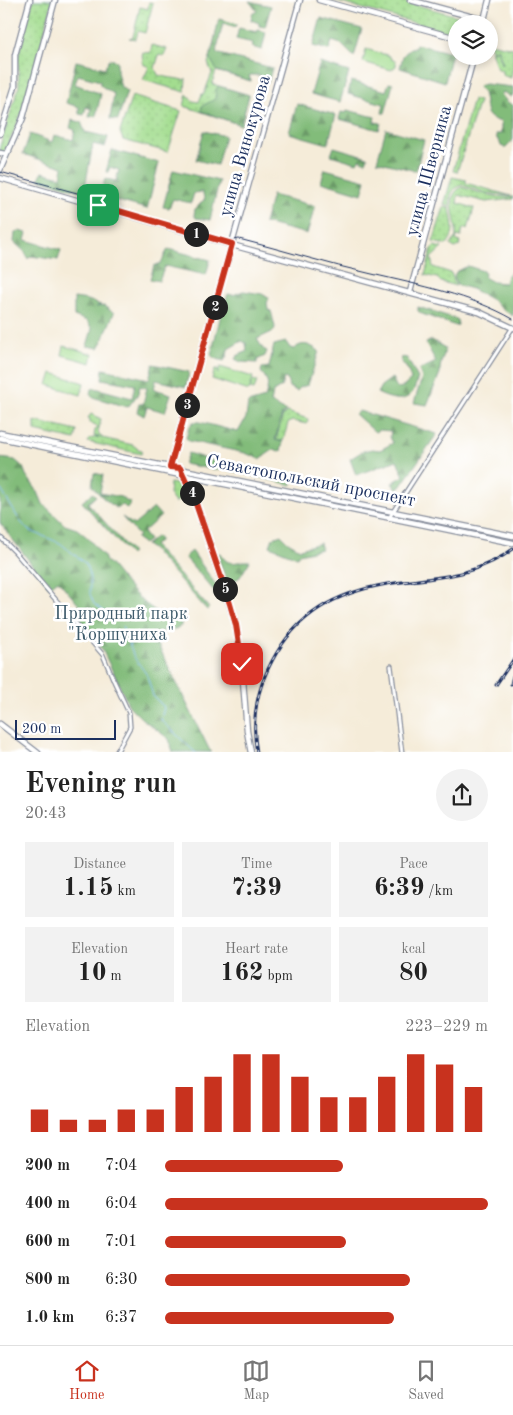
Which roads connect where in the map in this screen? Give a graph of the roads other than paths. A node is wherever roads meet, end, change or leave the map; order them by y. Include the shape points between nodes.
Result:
1 (30, 0) edge
2 (56, 0) edge
3 (300, 0) edge
4 (319, 0) edge
5 (410, 0) edge
6 (489, 0) edge
7 (460, 15) edge
8 (485, 15) edge
9 (448, 36) edge
10 (472, 65) edge
11 (0, 134) edge
12 (8, 152) junction
13 (0, 154) edge
14 (5, 160) junction
15 (0, 170) edge
16 (0, 178) edge
17 (232, 244) junction
18 (410, 292) junction
19 (513, 328) edge
20 (0, 433) edge
21 (0, 438) edge
22 (170, 467) junction
23 (180, 468) junction
24 (168, 473) junction
25 (183, 475) junction
26 (393, 512) junction
27 (389, 518) junction
28 (441, 522) junction
29 (439, 528) junction
30 (513, 536) edge
31 (0, 537) edge
32 (513, 543) edge
33 (391, 666) dead end
34 (0, 724) edge
35 (38, 752) edge
36 (116, 752) edge
37 (252, 752) edge
38 (402, 752) edge

1 - 11 main road via 15,55 15,86
2 - 12 main road via 26,110
3 - 17 main road, улица Винокурова
4 - 9 main road
5 - 7 main road
6 - 8 main road
10 - 18 main road, улица Шверника
12 - 13 main road
12 - 14 main road
13 - 14 main road
14 - 15 main road
16 - 17 main road
17 - 18 main road
17 - 22 main road, улица Винокурова
18 - 19 main road via 479,312
19 - 26 street
20 - 22 main road, Севастопольский проспект
21 - 24 main road, Севастопольский проспект
22 - 23 main road, Севастопольский проспект
22 - 24 main road, улица Винокурова
23 - 25 main road
23 - 26 main road, Севастопольский проспект
24 - 25 main road, Севастопольский проспект
25 - 27 main road, Севастопольский проспект
25 - 37 main road via 194,498 236,625
26 - 27 street
26 - 28 main road, Севастопольский проспект
27 - 29 main road, Севастопольский проспект
28 - 29 street via 437,524
28 - 30 main road, Севастопольский проспект
29 - 32 main road, Севастопольский проспект
31 - 36 street via 103,655 129,713 130,727
33 - 38 street
34 - 35 main road

